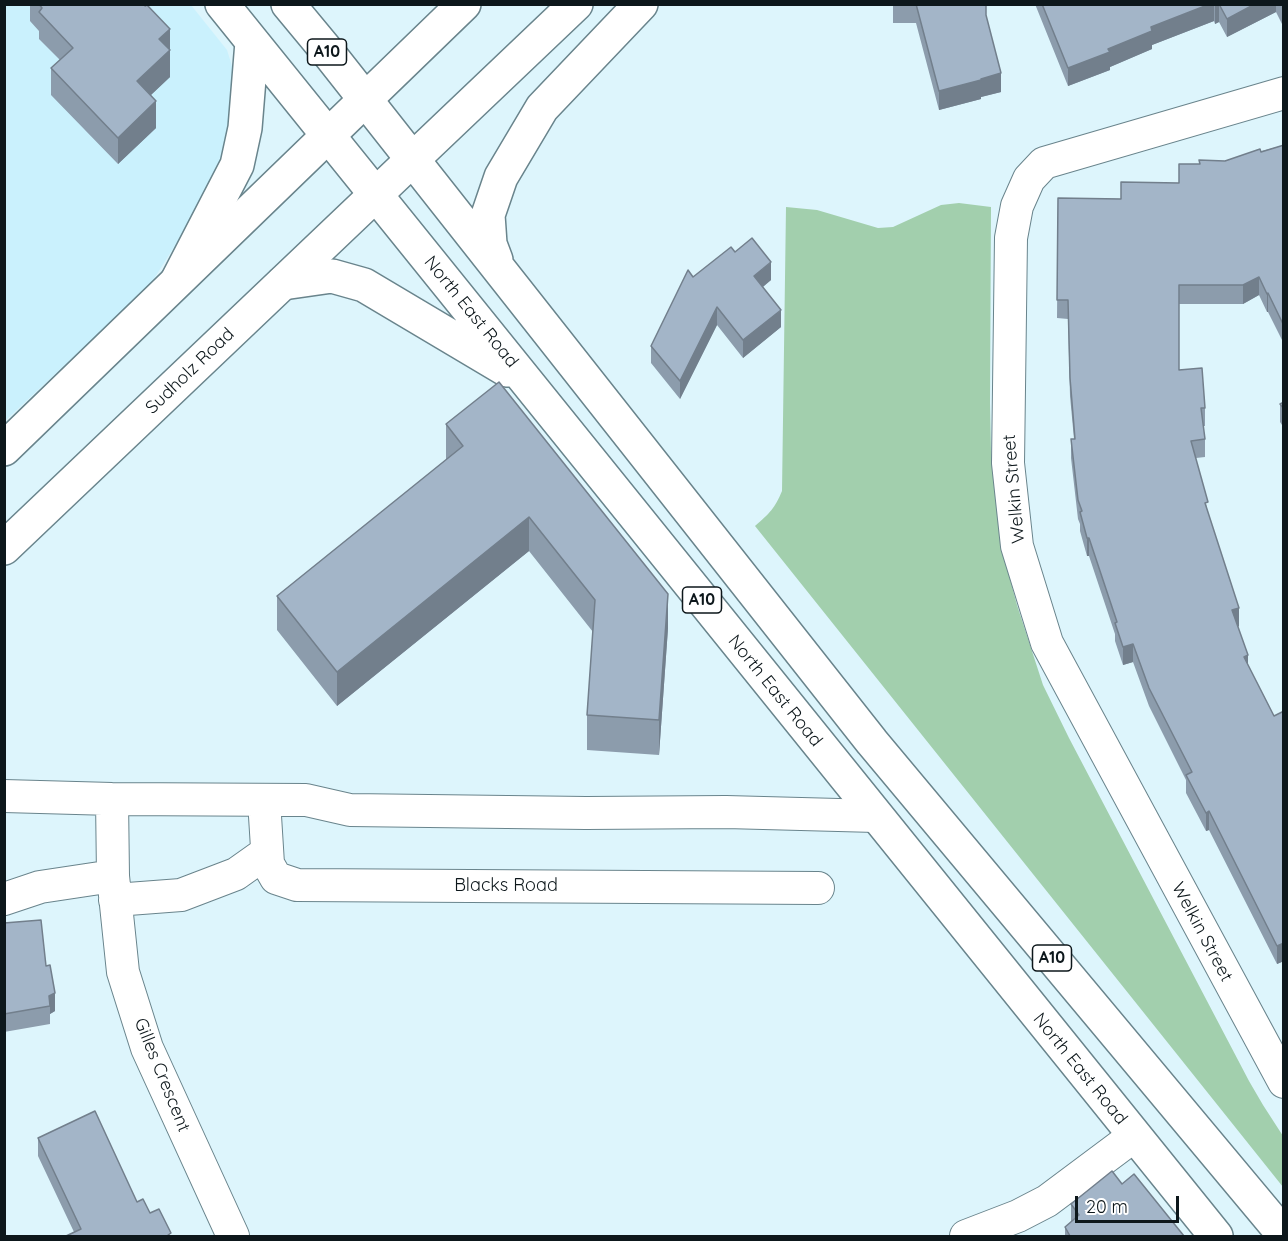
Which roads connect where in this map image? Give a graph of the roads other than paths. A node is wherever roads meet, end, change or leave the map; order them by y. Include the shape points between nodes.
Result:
1 (222, 4) edge
2 (288, 4) edge
3 (464, 4) edge
4 (576, 4) edge
5 (641, 4) edge
6 (252, 42) junction
7 (1284, 93) edge
8 (365, 100) junction
9 (328, 136) junction
10 (412, 160) junction
11 (376, 195) junction
12 (500, 272) junction
13 (177, 281) junction
14 (283, 283) junction
15 (529, 384) junction
16 (4, 448) edge
17 (4, 548) edge
18 (4, 796) edge
19 (112, 799) junction
20 (264, 800) junction
21 (876, 816) junction
22 (267, 852) junction
23 (114, 888) junction
24 (818, 888) dead end
25 (4, 899) edge
26 (1284, 1082) edge
27 (1134, 1136) junction
28 (1284, 1235) edge
29 (232, 1236) edge
30 (966, 1236) edge
31 (1216, 1236) edge

1 - 6 main road, North East Road / A10
2 - 8 main road, A10
3 - 8 main road
4 - 10 main road, Sudholz Road
5 - 12 main road via 542,108 501,177 488,215 489,244
6 - 9 main road, North East Road / A10
6 - 13 main road via 245,128 237,165
7 - 26 street, Welkin Street via 1044,163 1029,179 1017,206 1011,238 1008,463 1017,546 1047,643
8 - 9 main road
8 - 10 main road, A10
9 - 11 main road, North East Road / A10
9 - 13 main road
10 - 11 main road, Sudholz Road
10 - 12 main road, A10
11 - 14 main road, Sudholz Road
11 - 15 main road, North East Road / A10
12 - 28 main road, A10 via 872,742
13 - 16 main road
14 - 15 main road via 332,276 364,285
14 - 17 main road, Sudholz Road
15 - 21 main road, North East Road / A10
18 - 19 street
19 - 20 street
19 - 23 street, Gilles Crescent
20 - 21 street via 306,800 350,810
20 - 22 street, Blacks Road
21 - 27 main road, North East Road / A10
22 - 23 street via 236,874 182,894
22 - 24 street, Blacks Road via 276,878 297,885
23 - 25 street via 40,887
23 - 29 street, Gilles Crescent via 123,972 147,1048
27 - 30 street via 1047,1201
27 - 31 main road, North East Road / A10

